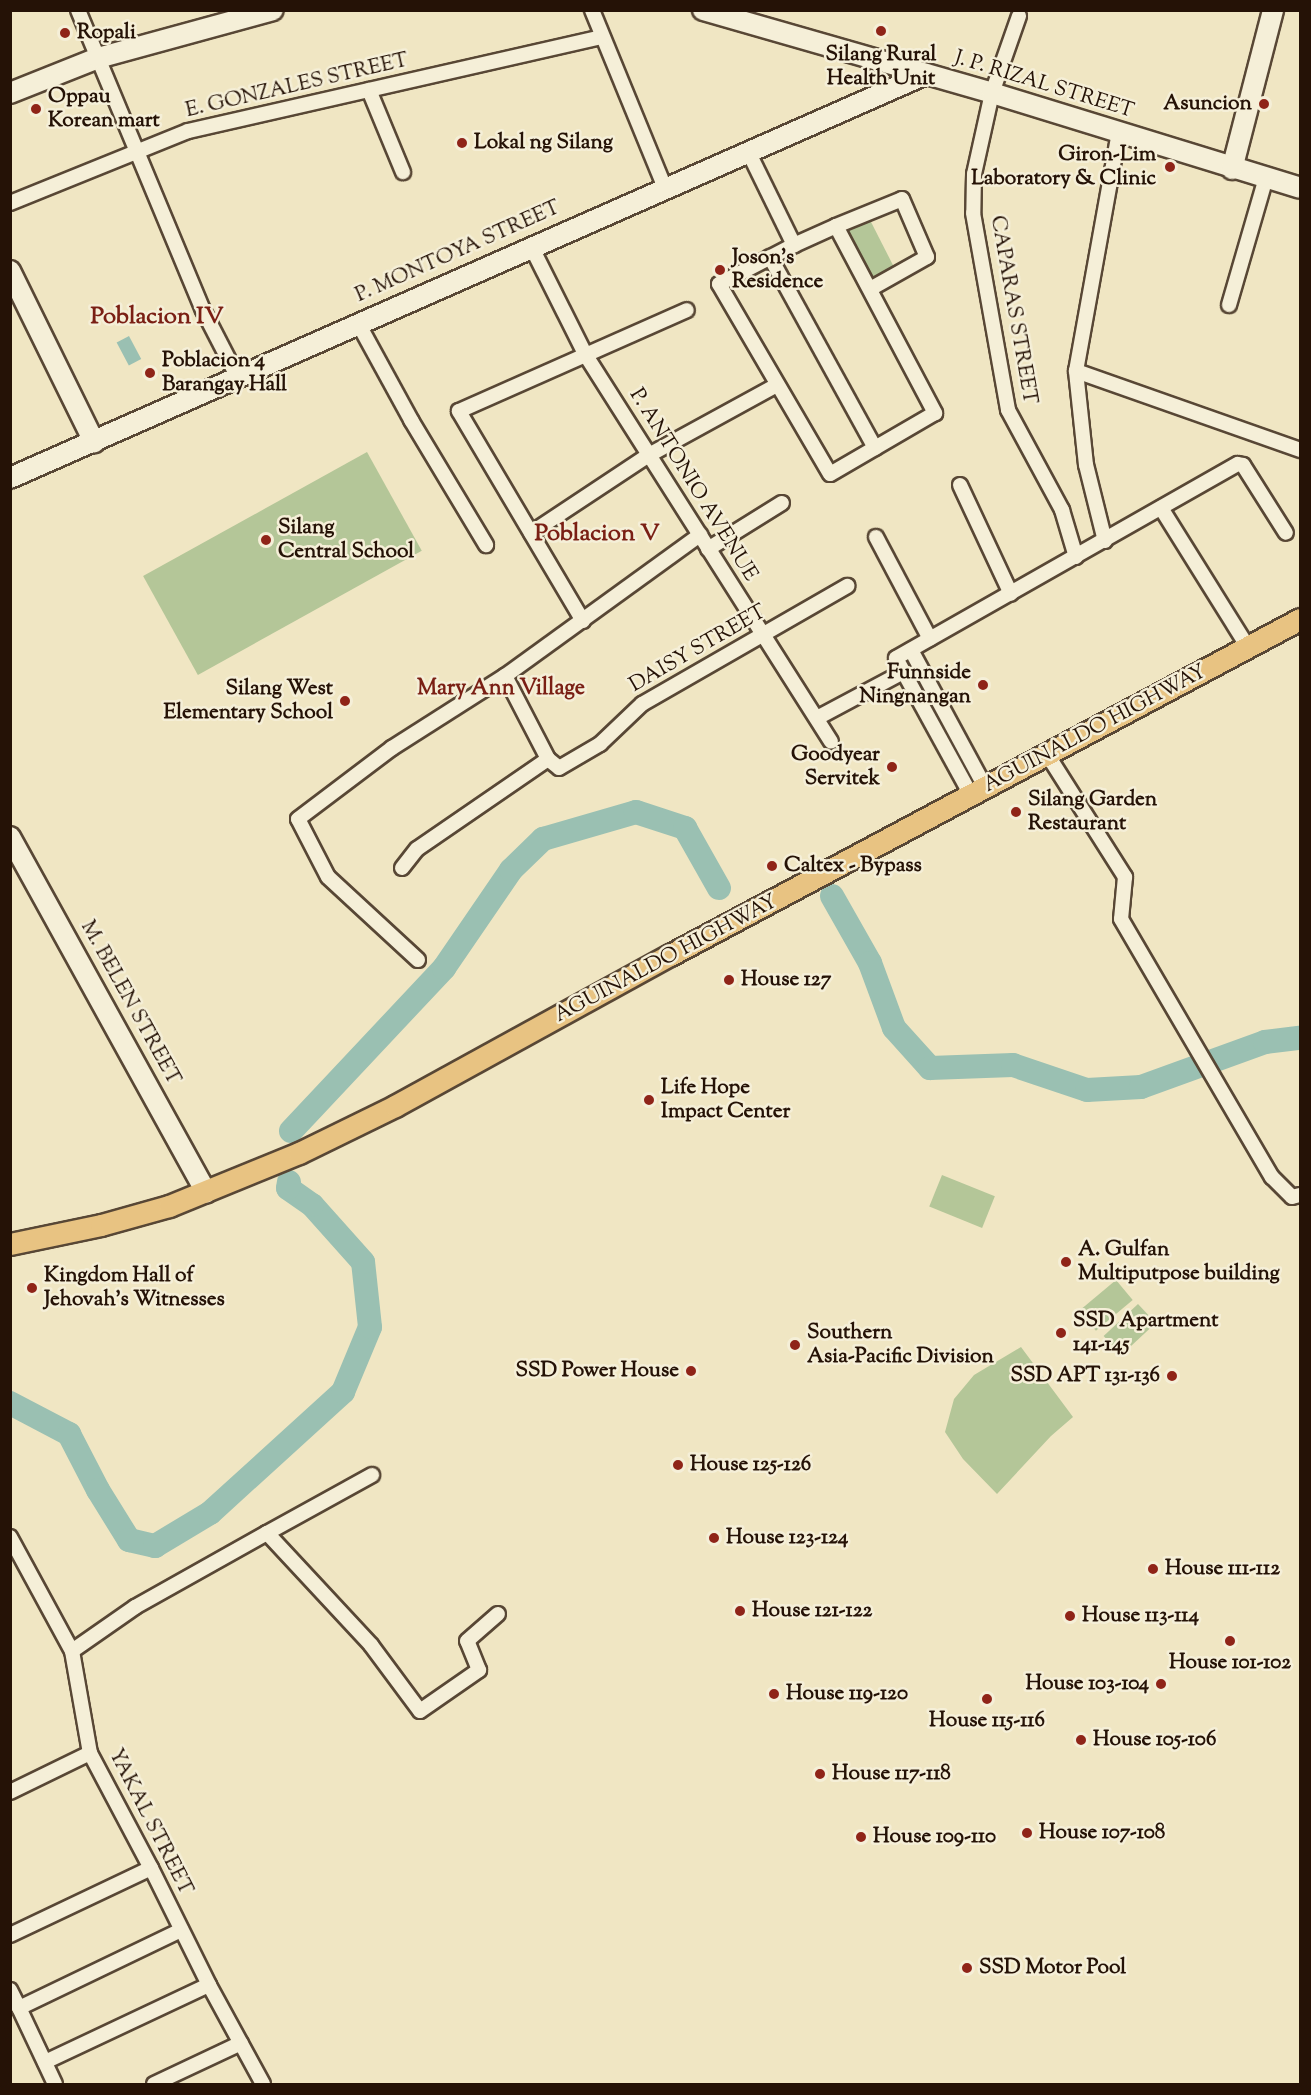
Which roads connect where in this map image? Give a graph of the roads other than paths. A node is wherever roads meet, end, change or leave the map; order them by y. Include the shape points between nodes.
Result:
1 (78, 10) edge
2 (273, 10) edge
3 (592, 10) edge
4 (703, 10) edge
5 (1273, 10) edge
6 (1019, 16) dead end
7 (601, 38) junction
8 (98, 58) junction
9 (926, 74) junction
10 (369, 90) junction
11 (10, 93) edge
12 (992, 93) junction
13 (1119, 133) junction
14 (135, 151) junction
15 (748, 151) junction
16 (1232, 168) junction
17 (403, 172) dead end
18 (1266, 178) junction
19 (665, 188) junction
20 (1300, 188) edge
21 (10, 203) edge
22 (836, 226) junction
23 (794, 245) junction
24 (531, 246) junction
25 (770, 256) junction
26 (10, 271) edge
27 (870, 289) junction
28 (1228, 305) dead end
29 (687, 310) dead end
30 (358, 323) junction
31 (585, 354) junction
32 (1076, 370) junction
33 (237, 376) junction
34 (777, 385) junction
35 (94, 442) junction
36 (875, 448) junction
37 (1300, 450) edge
38 (649, 455) junction
39 (10, 478) edge
40 (960, 485) dead end
41 (782, 503) dead end
42 (1161, 508) junction
43 (1286, 532) dead end
44 (531, 533) junction
45 (700, 535) junction
46 (876, 537) dead end
47 (1105, 541) junction
48 (486, 544) dead end
49 (708, 549) junction
50 (1076, 557) junction
51 (847, 586) dead end
52 (1011, 594) junction
53 (1300, 619) edge
54 (583, 621) junction
55 (764, 635) junction
56 (930, 639) junction
57 (1248, 647) junction
58 (911, 650) junction
59 (903, 672) junction
60 (505, 676) junction
61 (818, 718) junction
62 (831, 741) dead end
63 (1047, 754) junction
64 (548, 759) junction
65 (978, 791) junction
66 (10, 837) edge
67 (402, 868) dead end
68 (418, 960) dead end
69 (206, 1192) junction
70 (1300, 1195) edge
71 (10, 1244) edge
72 (372, 1475) dead end
73 (267, 1533) junction
74 (10, 1537) edge
75 (498, 1614) dead end
76 (72, 1651) junction
77 (90, 1754) junction
78 (10, 1792) edge
79 (151, 1868) junction
80 (181, 1929) junction
81 (10, 1935) edge
82 (209, 1985) junction
83 (10, 1990) edge
84 (19, 2008) junction
85 (241, 2043) junction
86 (45, 2062) junction
87 (55, 2085) edge
88 (154, 2085) edge
89 (263, 2085) edge

1 - 8 street
2 - 8 street
3 - 7 street
4 - 9 street, J. P. RIZAL STREET
5 - 16 street
6 - 12 street, CAPARAS STREET
7 - 10 street, E. GONZALES STREET
7 - 19 street
8 - 11 street
8 - 14 street
9 - 12 street, J. P. RIZAL STREET
9 - 15 street, P. MONTOYA STREET
10 - 14 street, E. GONZALES STREET via 188,131
10 - 17 street
12 - 13 street, J. P. RIZAL STREET
12 - 50 street, CAPARAS STREET via 972,199 1004,393 1013,423 1062,510
13 - 16 street, J. P. RIZAL STREET
13 - 32 street
14 - 21 street, E. GONZALES STREET
14 - 33 street via 203,310
15 - 19 street, P. MONTOYA STREET
15 - 23 street
16 - 18 street, J. P. RIZAL STREET
18 - 20 street, J. P. RIZAL STREET
18 - 28 street
19 - 24 street, P. MONTOYA STREET
22 - 23 street
22 - 27 street
22 - 27 street via 902,199 927,257
23 - 25 street
24 - 30 street, P. MONTOYA STREET
24 - 31 street, P. ANTONIO AVENUE
25 - 34 street via 719,284
25 - 36 street
26 - 35 street
27 - 36 street via 936,413
29 - 31 street
30 - 33 street, P. MONTOYA STREET
30 - 48 street
31 - 38 street, P. ANTONIO AVENUE
31 - 44 street via 459,411
32 - 37 street
32 - 47 street via 1086,465
33 - 35 street, P. MONTOYA STREET
34 - 36 street via 830,474
34 - 38 street
35 - 39 street, P. MONTOYA STREET
38 - 44 street
38 - 45 street, P. ANTONIO AVENUE
40 - 52 street
41 - 49 street
42 - 43 street via 1238,464 1243,465
42 - 47 street
42 - 57 street
44 - 54 street
45 - 49 street, P. ANTONIO AVENUE
45 - 54 street
46 - 56 street
47 - 50 street
49 - 55 street, P. ANTONIO AVENUE
50 - 52 street
51 - 55 street, DAISY STREET
52 - 56 street
53 - 57 main road, AGUINALDO HIGHWAY
54 - 60 street
55 - 61 street, P. ANTONIO AVENUE
55 - 64 street, DAISY STREET via 642,704 600,744 573,762 559,768
56 - 58 street
57 - 63 main road, AGUINALDO HIGHWAY
58 - 59 street via 896,658
58 - 65 street
59 - 61 street
59 - 65 street
60 - 64 street
60 - 68 street via 392,748 298,819 328,877
61 - 62 street, P. ANTONIO AVENUE
63 - 65 main road, AGUINALDO HIGHWAY
63 - 70 street via 1125,877 1121,919 1272,1177 1292,1197
64 - 67 street via 417,849
65 - 69 main road, AGUINALDO HIGHWAY via 395,1106 299,1153
66 - 69 street, M. BELEN STREET
69 - 71 main road, AGUINALDO HIGHWAY via 101,1225
72 - 73 street
73 - 75 street via 371,1645 420,1711 479,1670 467,1641
73 - 76 street via 135,1607
74 - 76 street, YAKAL STREET
76 - 77 street, YAKAL STREET
77 - 78 street
77 - 79 street, YAKAL STREET
79 - 80 street, YAKAL STREET
79 - 81 street
80 - 82 street, YAKAL STREET
80 - 84 street
82 - 85 street, YAKAL STREET
82 - 86 street
83 - 84 street
84 - 86 street
85 - 88 street
85 - 89 street, YAKAL STREET
86 - 87 street

